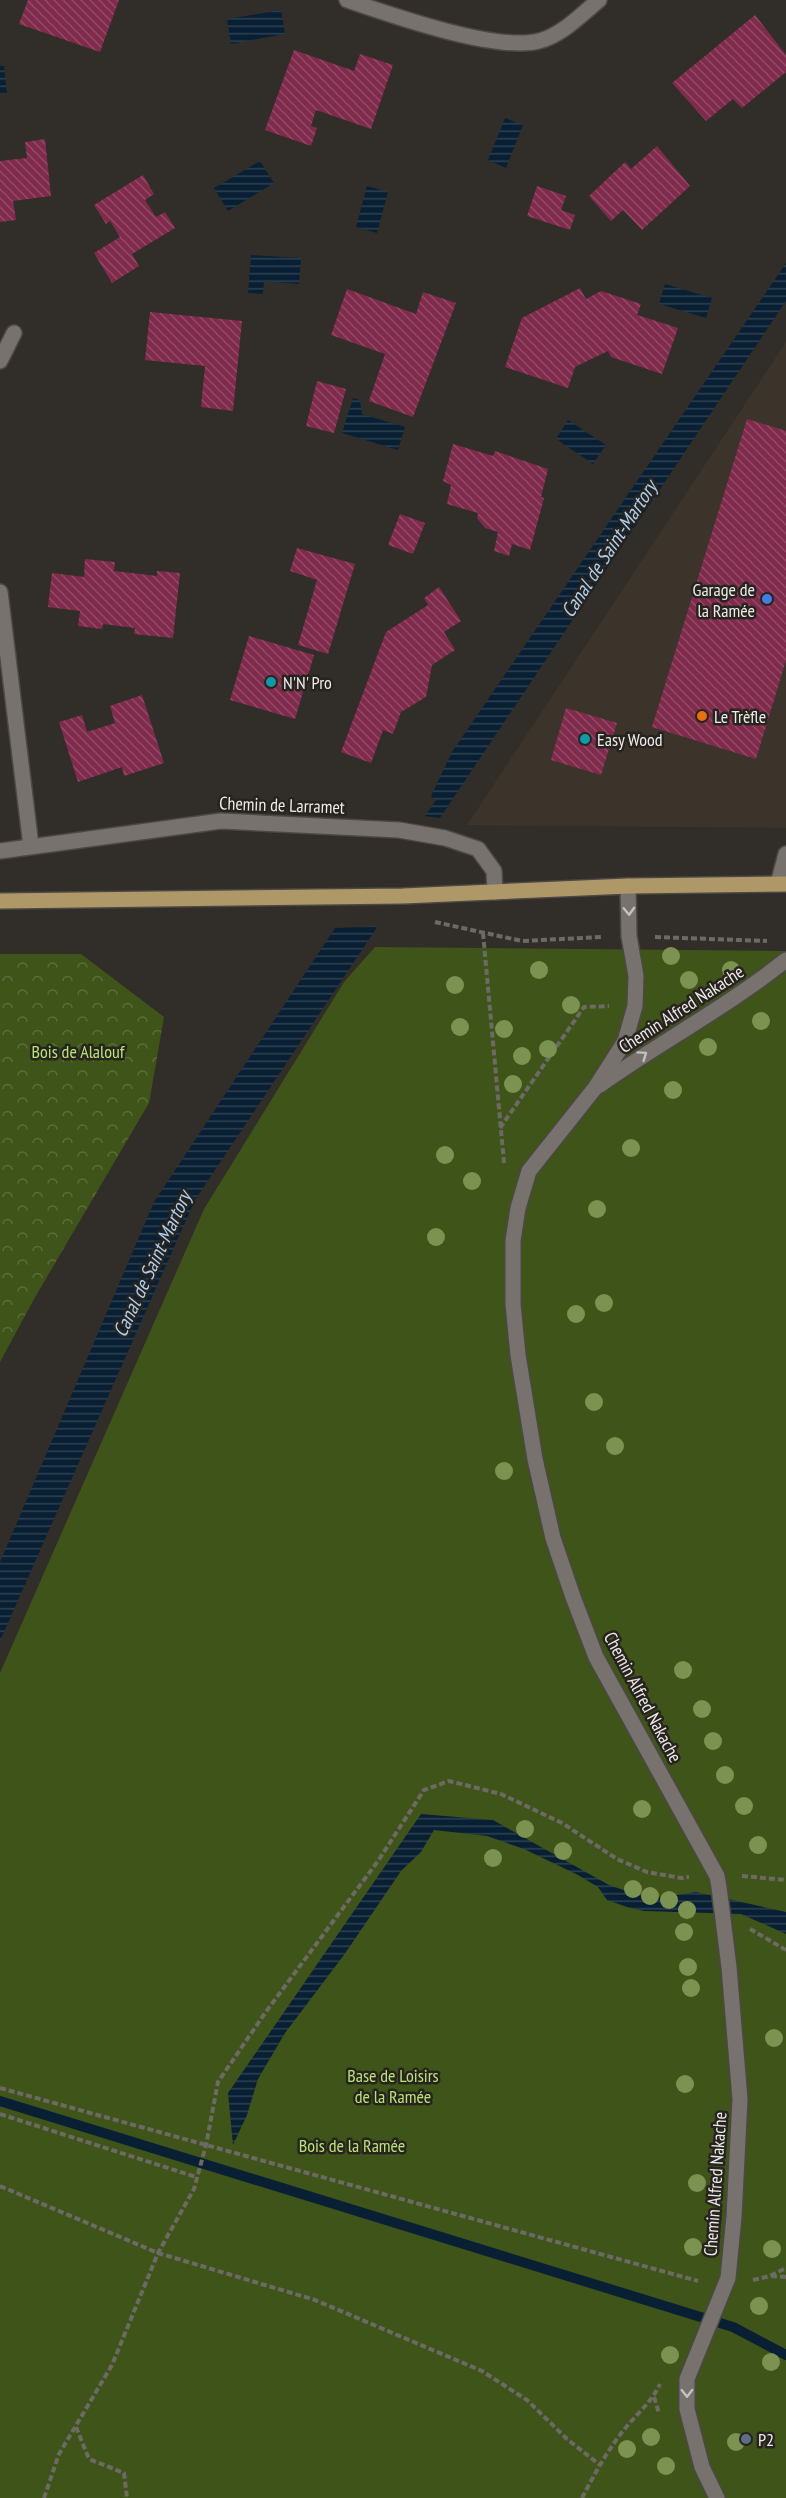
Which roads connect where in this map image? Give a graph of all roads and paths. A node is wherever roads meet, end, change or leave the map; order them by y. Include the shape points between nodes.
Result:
1 (347, 0) edge
2 (599, 0) edge
3 (14, 333) dead end
4 (0, 361) edge
5 (0, 592) edge
6 (31, 846) junction
7 (0, 850) edge
8 (786, 854) edge
9 (782, 884) edge
10 (628, 886) junction
11 (495, 892) junction
12 (0, 902) edge
13 (431, 921) dead end
14 (786, 960) edge
15 (595, 1088) junction
16 (500, 1129) dead end
17 (691, 1877) dead end
18 (722, 1923) junction
19 (786, 1950) edge
20 (0, 2088) edge
21 (0, 2114) edge
22 (206, 2145) junction
23 (196, 2174) junction
24 (0, 2186) edge
25 (158, 2253) junction
26 (786, 2268) edge
27 (770, 2276) junction
28 (786, 2277) edge
29 (728, 2278) junction
30 (654, 2397) dead end
31 (76, 2426) junction
32 (600, 2465) junction
33 (44, 2498) edge
34 (127, 2498) edge
35 (582, 2498) edge
36 (717, 2498) edge

1 - 2 street via 400,18 519,44 554,35
3 - 4 street
5 - 6 street
6 - 7 street, Chemin de Larramet
6 - 11 street, Chemin de Larramet via 221,821 399,830 478,849 494,871
8 - 9 street
9 - 10 main road
10 - 11 main road
10 -> 15 street, Chemin Alfred Nakache via 629,936 636,976 634,1006 625,1041
11 - 12 main road
13 - 16 path via 483,933
15 -> 14 street, Chemin Alfred Nakache via 762,980
15 - 18 street, Chemin Alfred Nakache via 530,1172 518,1208 513,1241 518,1355 535,1459 553,1538 573,1597 596,1658 717,1876
17 - 22 path via 647,1872 617,1859 562,1823 501,1794 449,1781 424,1790 378,1862 218,2082
18 - 19 path via 749,1928
18 - 29 street, Chemin Alfred Nakache via 740,2099
20 - 22 path
21 - 23 path
22 - 23 path
22 - 29 path via 700,2282
23 - 25 path via 194,2188
24 - 25 path
25 - 31 path via 112,2365
25 - 32 path via 315,2300 482,2371 527,2400
26 - 27 path
27 - 28 path
27 - 29 path via 755,2280
29 -> 36 street, Chemin Alfred Nakache via 687,2379 687,2409 702,2467
30 - 32 path via 627,2426
31 - 33 path via 59,2454
31 - 34 path via 89,2460 124,2473
32 - 35 path

